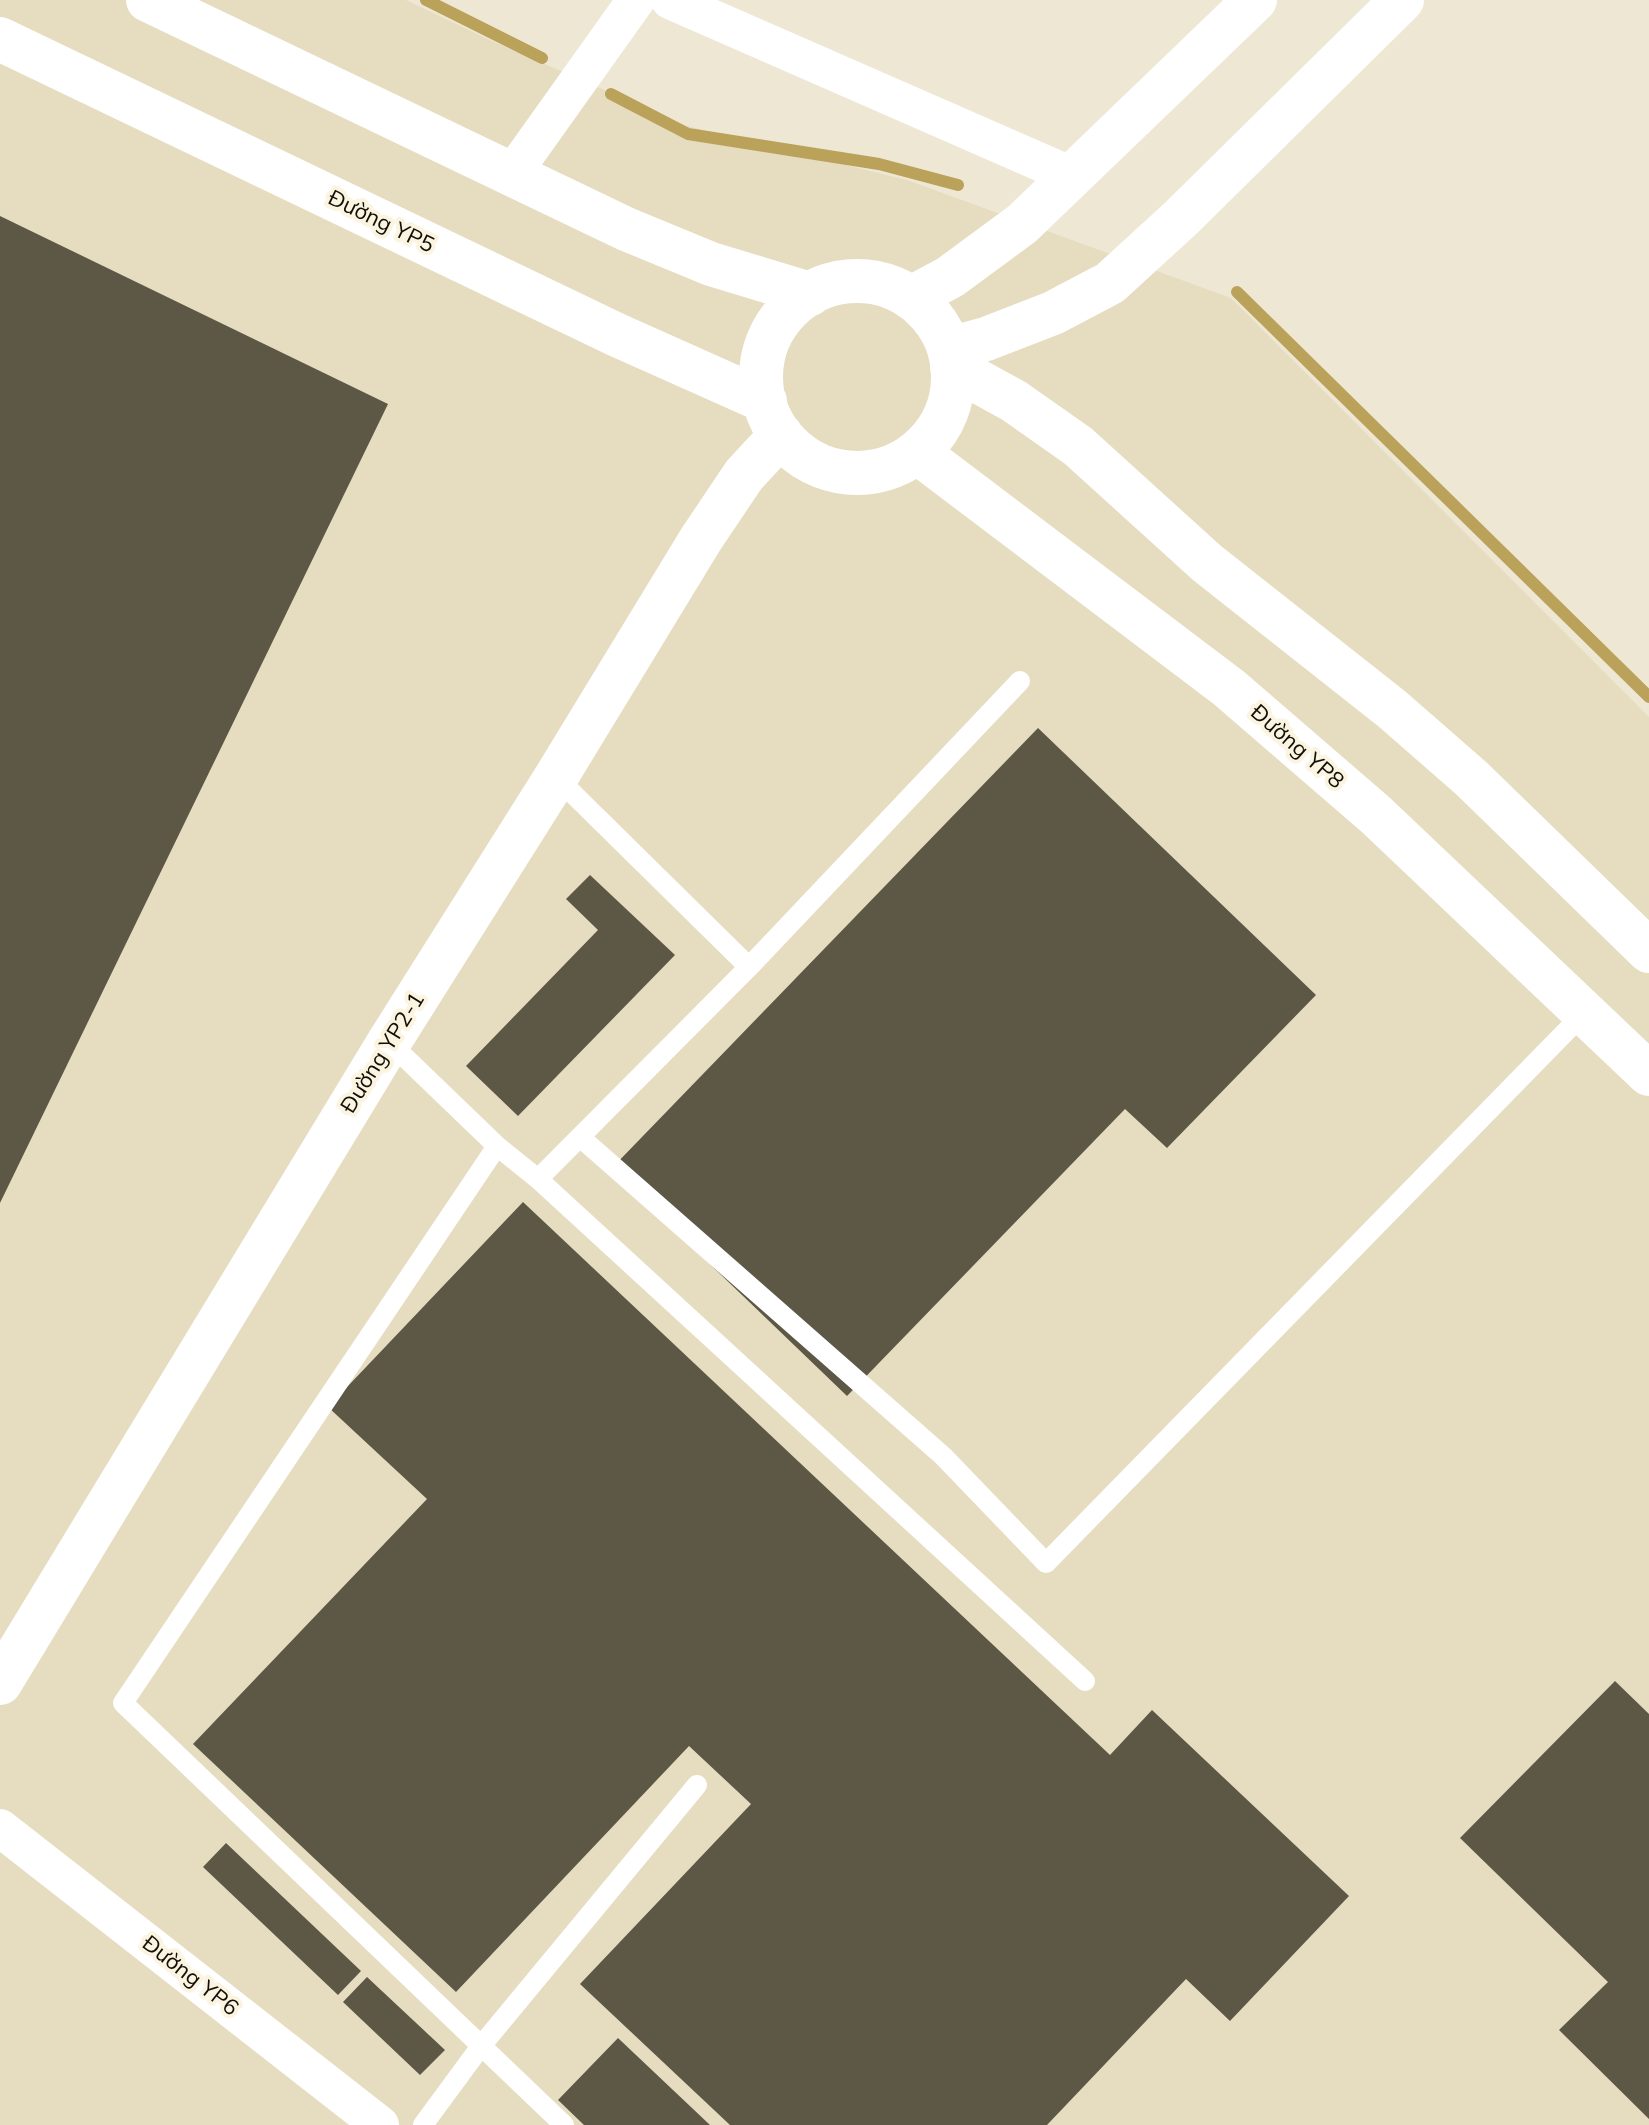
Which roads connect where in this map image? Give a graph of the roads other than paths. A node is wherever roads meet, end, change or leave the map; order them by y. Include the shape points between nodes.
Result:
1 (148, 0) edge
2 (636, 0) edge
3 (670, 0) edge
4 (1255, 0) edge
5 (1402, 0) edge
6 (0, 39) edge
7 (512, 174) junction
8 (1072, 176) junction
9 (810, 294) junction
10 (911, 298) junction
11 (951, 358) junction
12 (773, 418) junction
13 (917, 452) junction
14 (1020, 681) dead end
15 (556, 777) junction
16 (1649, 951) edge
17 (749, 967) junction
18 (1585, 1012) junction
19 (389, 1042) junction
20 (1649, 1074) edge
21 (580, 1137) junction
22 (497, 1146) junction
23 (538, 1179) junction
24 (1085, 1681) dead end
25 (0, 1683) edge
26 (697, 1785) dead end
27 (0, 1828) edge
28 (481, 2046) junction
29 (380, 2125) edge
30 (423, 2125) edge
31 (564, 2125) edge

1 - 7 main road
2 - 7 street
3 - 8 street
4 - 8 main road
5 - 11 main road via 1110,283
6 - 12 main road, Đường YP5 via 617,335
7 - 9 main road via 691,257
8 - 10 main road via 998,244
9 - 10 main road via 835,284 866,282
9 - 12 main road via 773,330 763,360 761,376
10 - 11 main road via 939,327
11 - 13 main road via 950,399 943,419
11 - 16 main road via 1078,446 1207,563 1392,709
12 - 13 main road via 803,456 848,472 879,470
12 - 15 main road, Đường YP2-1 via 744,475
13 - 18 main road, Đường YP8 via 1229,688 1376,815
14 - 17 lane
15 - 17 lane
15 - 19 main road, Đường YP2-1
17 - 21 lane
18 - 20 main road, Đường YP8
18 - 21 lane via 1046,1563 943,1456
19 - 22 lane
19 - 25 main road, Đường YP2-1
21 - 23 lane
22 - 23 lane
22 - 28 lane via 123,1703
23 - 24 lane
26 - 28 lane
27 - 29 street, Đường YP6
28 - 30 lane
28 - 31 lane

